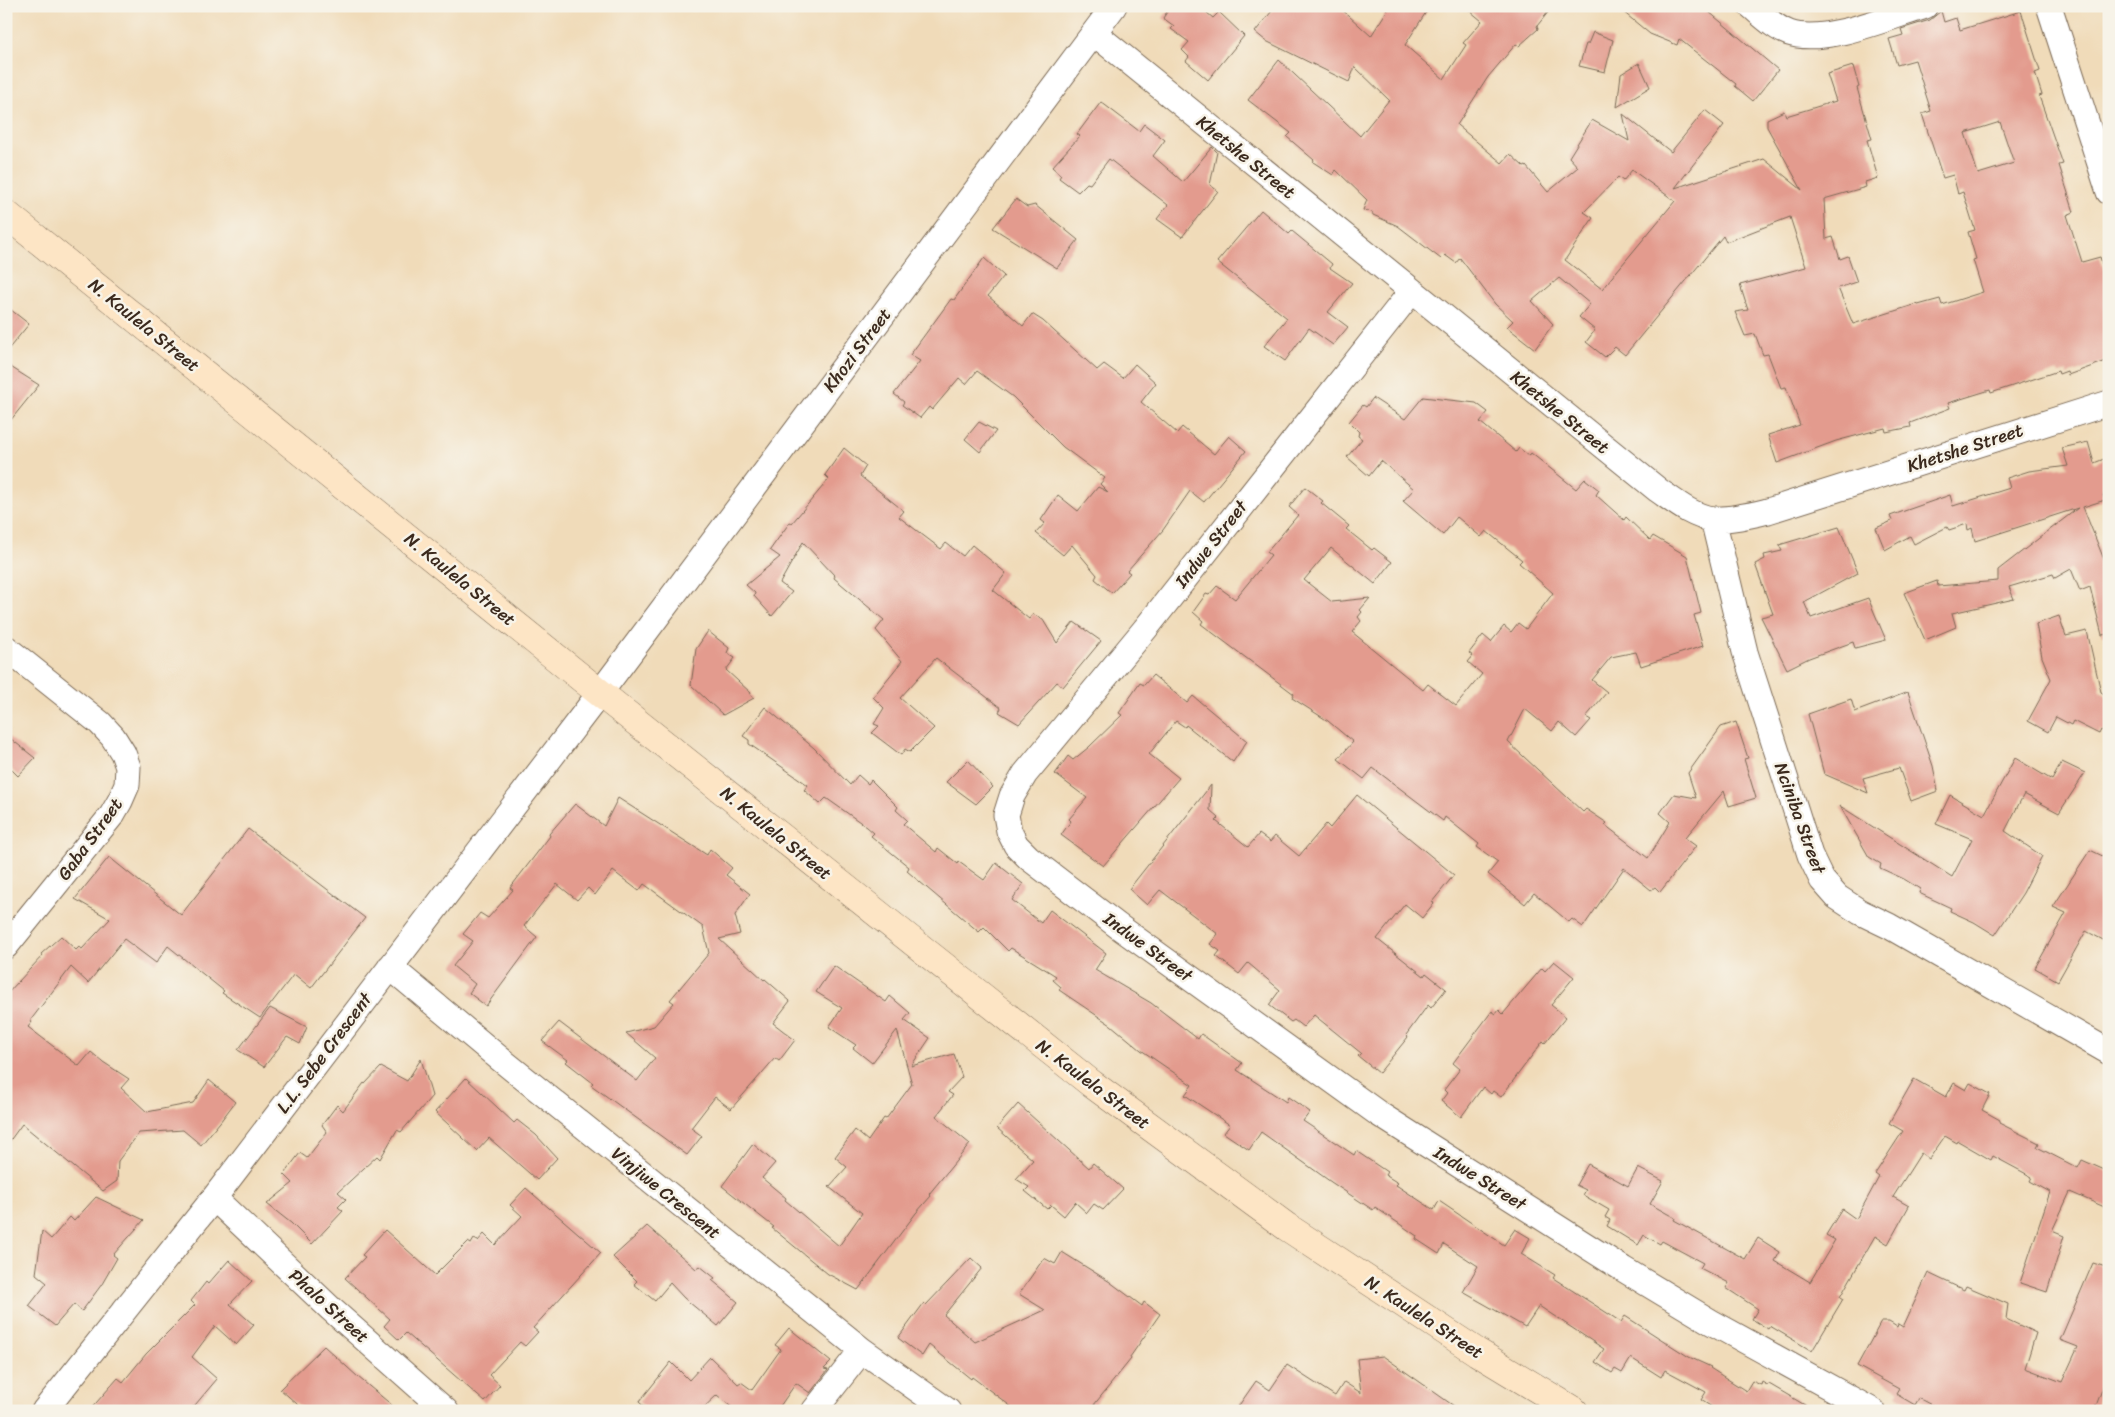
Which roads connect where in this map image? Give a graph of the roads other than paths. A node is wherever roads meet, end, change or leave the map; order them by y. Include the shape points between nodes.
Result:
1 (1114, 6) edge
2 (1751, 6) edge
3 (1925, 6) edge
4 (2049, 6) edge
5 (1094, 33) junction
6 (2109, 192) edge
7 (6, 214) edge
8 (1411, 292) junction
9 (2109, 403) edge
10 (1713, 519) junction
11 (6, 648) edge
12 (600, 693) junction
13 (6, 946) edge
14 (390, 966) junction
15 (2109, 1052) edge
16 (214, 1198) junction
17 (862, 1350) junction
18 (44, 1411) edge
19 (446, 1411) edge
20 (814, 1411) edge
21 (948, 1411) edge
22 (1574, 1411) edge
23 (1873, 1411) edge

1 - 5 street, Khozi Street
2 - 3 street via 1788,33 1807,37 1845,30
4 - 6 street
5 - 8 street, Khetshe Street
5 - 12 street, Khozi Street
7 - 12 street, N. Kaulela Street
8 - 10 street, Khetshe Street via 1658,490 1694,513
8 - 23 street, Indwe Street via 1146,628 1025,774 1012,796 1006,815 1009,831 1016,845 1029,858 1103,915 1379,1114 1631,1274
9 - 10 street, Khetshe Street via 1768,511
10 - 15 street, Nciniba Street via 1744,652 1800,829 1822,880 1837,897 1860,912
11 - 13 street, Gaba Street via 100,723 123,752 128,767 127,784 112,815
12 - 14 street, L.L. Sebe Crescent
12 - 22 street, N. Kaulela Street via 1092,1084 1287,1228
14 - 16 street, L.L. Sebe Crescent
14 - 17 street, Vinjiwe Crescent
16 - 18 street, L.L. Sebe Crescent
16 - 19 street, Phalo Street via 325,1304
17 - 20 street
17 - 21 street, Vinjiwe Crescent

